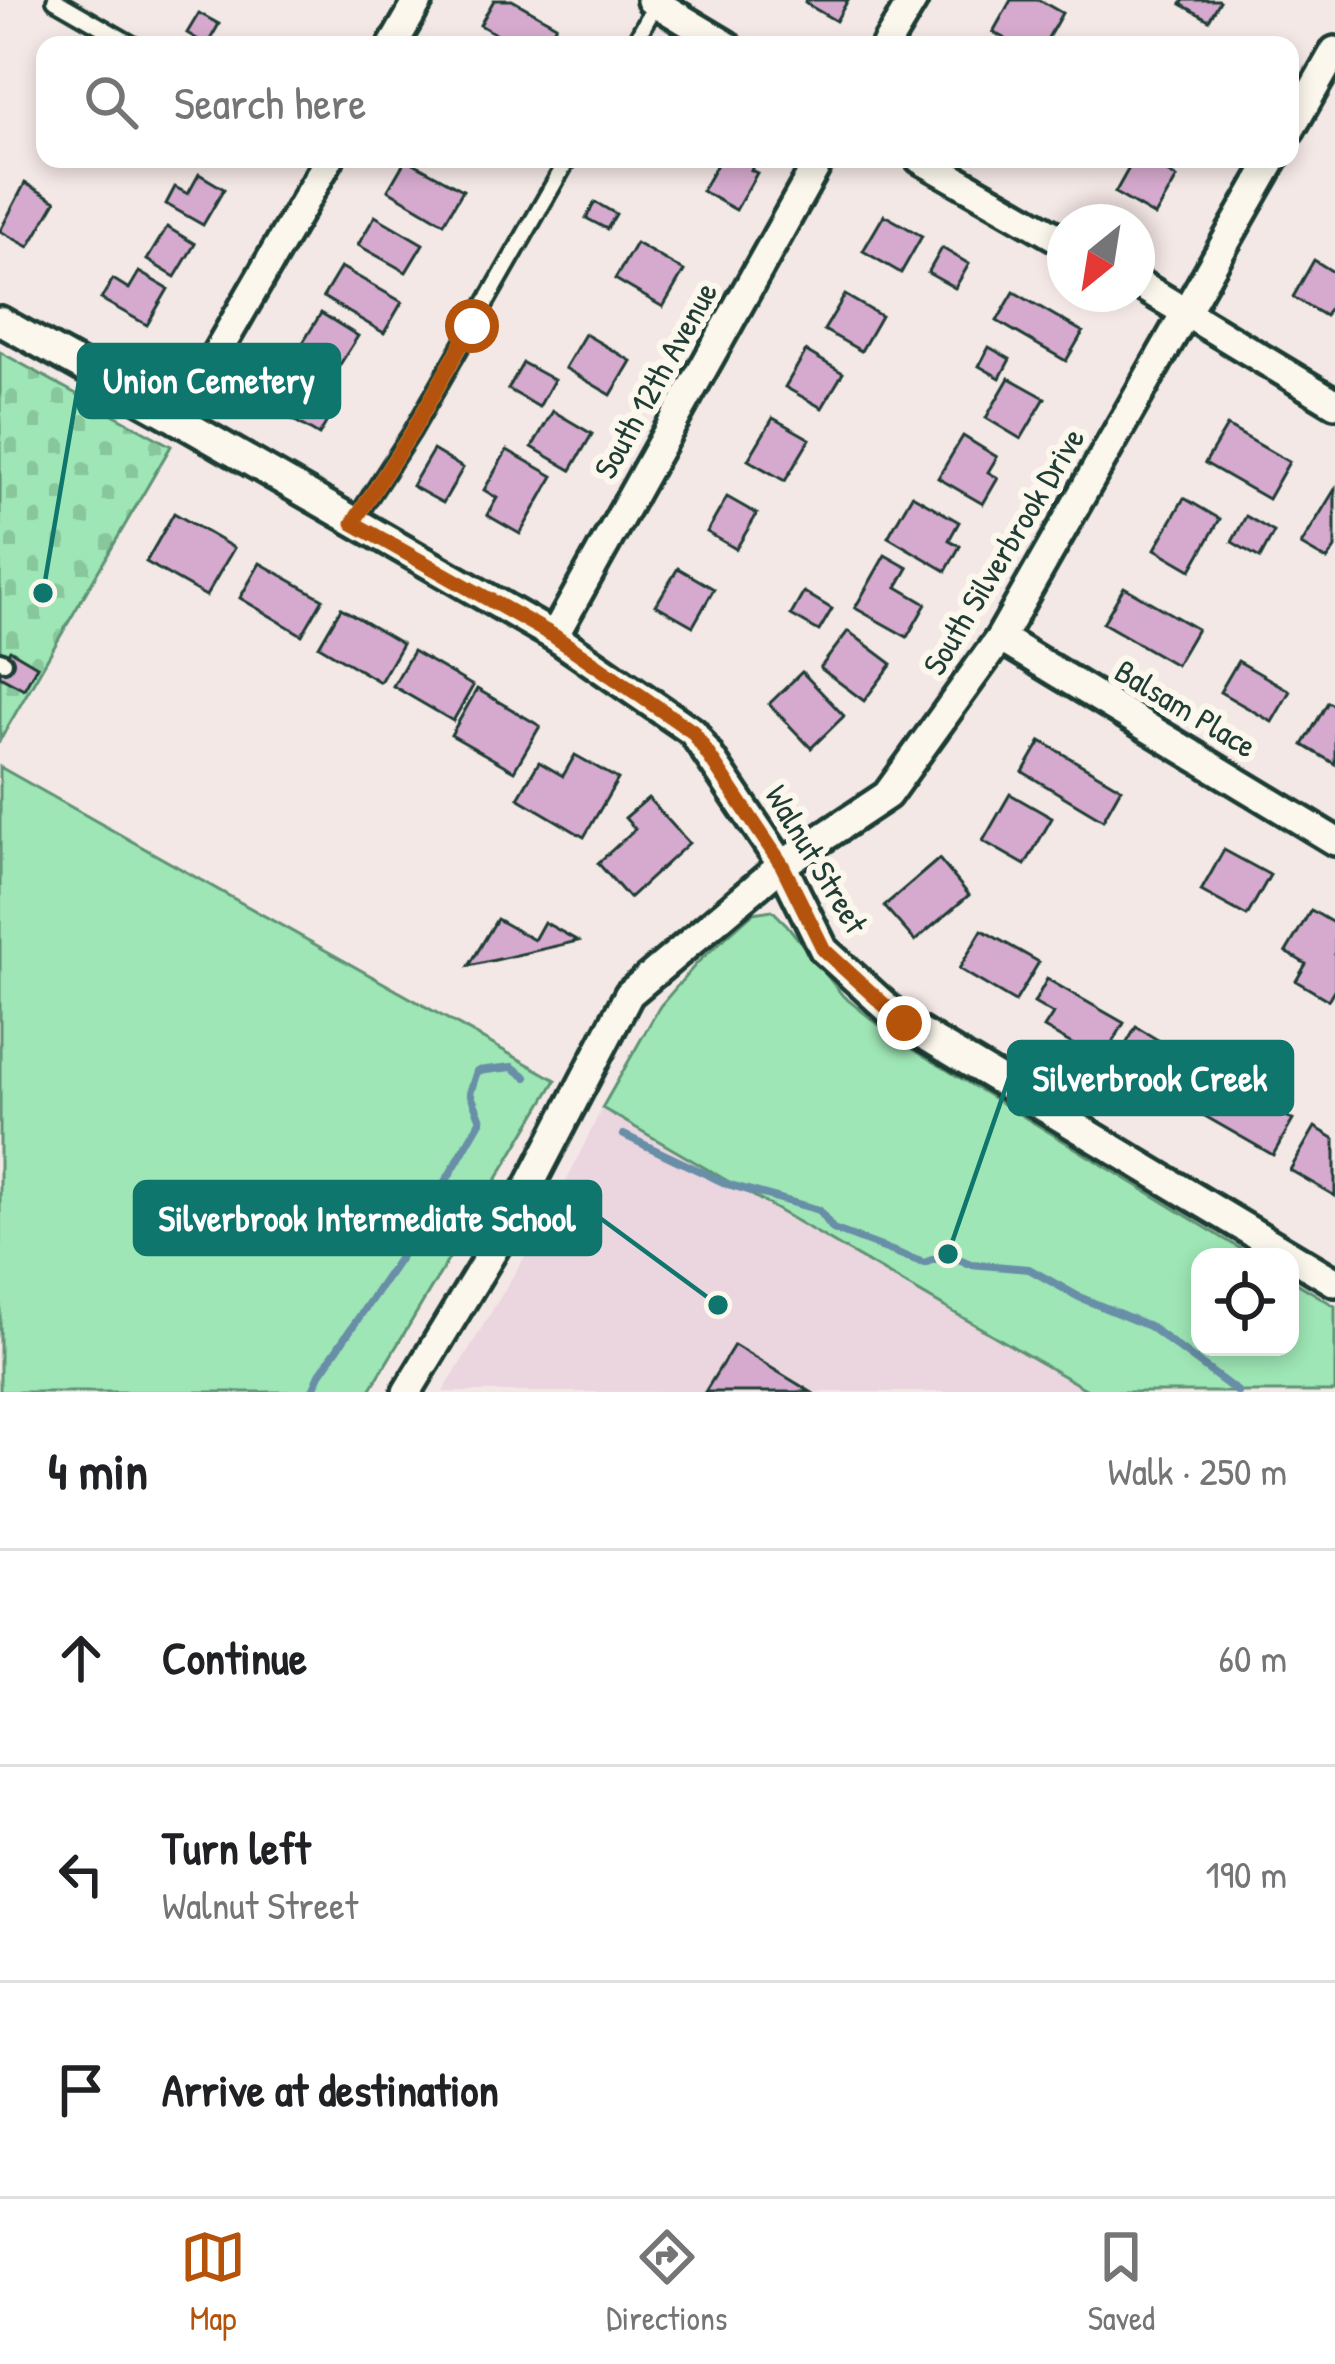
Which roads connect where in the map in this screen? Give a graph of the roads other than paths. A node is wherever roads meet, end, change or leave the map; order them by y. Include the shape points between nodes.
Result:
1 (55, 0) edge
2 (418, 0) edge
3 (913, 0) edge
4 (656, 1) edge
5 (117, 36) edge
6 (398, 36) edge
7 (638, 36) edge
8 (712, 36) edge
9 (891, 36) edge
10 (1335, 51) edge
11 (1299, 114) edge
12 (324, 168) edge
13 (563, 168) edge
14 (815, 168) edge
15 (936, 168) edge
16 (1268, 168) edge
17 (1047, 232) edge
18 (1155, 294) edge
19 (1186, 312) junction
20 (2, 326) edge
21 (1335, 403) edge
22 (178, 420) junction
23 (353, 523) junction
24 (554, 636) junction
25 (1000, 638) junction
26 (1335, 841) edge
27 (782, 865) junction
28 (1335, 1282) edge
29 (407, 1392) edge

1 - 5 lane
2 - 6 street
3 - 9 street
4 - 7 lane
4 - 8 street
10 - 11 street
12 - 22 street
13 - 23 lane
14 - 24 street, South 12th Avenue
15 - 17 street
16 - 19 street, South Silverbrook Drive
18 - 19 street
19 - 21 street
19 - 25 street, South Silverbrook Drive
20 - 22 street, Walnut Street
22 - 23 street, Walnut Street
23 - 24 street, Walnut Street
24 - 27 street, Walnut Street via 693,732
25 - 26 street, Balsam Place
25 - 27 street, South Silverbrook Drive via 887,795
27 - 28 street, Walnut Street via 824,950 904,1023
27 - 29 street, South Silverbrook Drive via 629,994 512,1219

